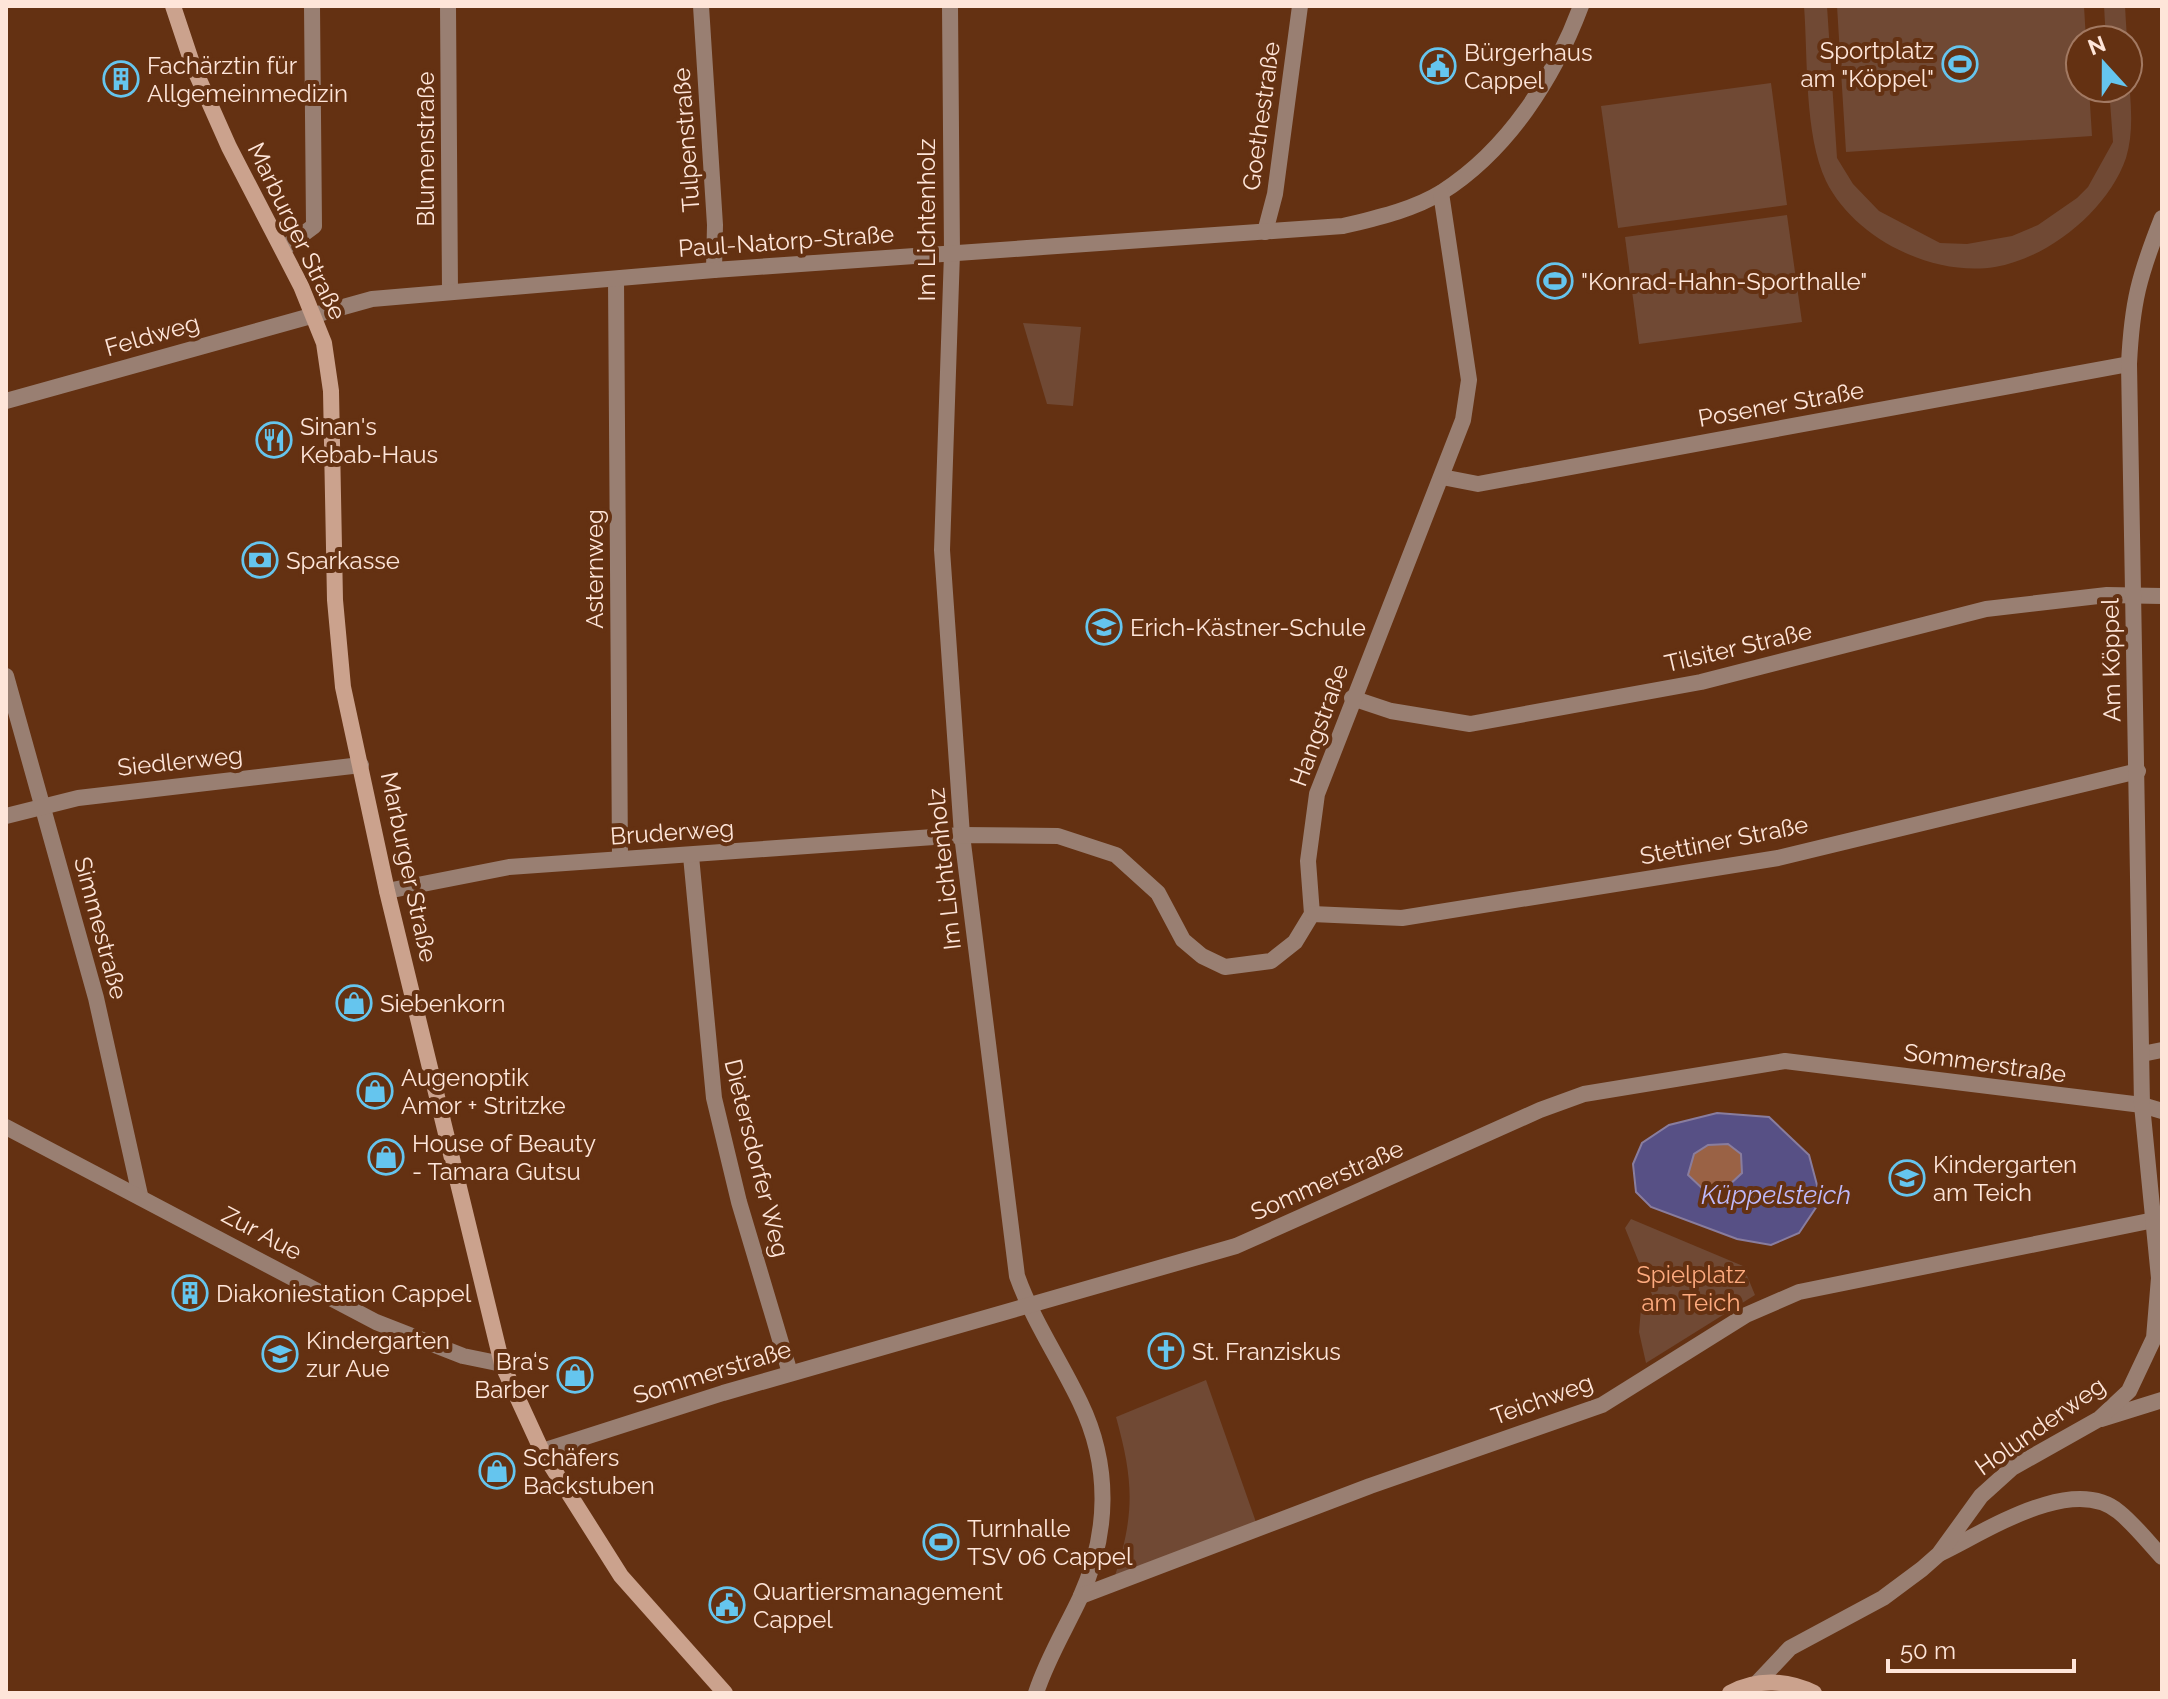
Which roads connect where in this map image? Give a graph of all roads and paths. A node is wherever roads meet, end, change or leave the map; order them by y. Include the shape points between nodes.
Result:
1 (173, 6) edge
2 (312, 6) edge
3 (448, 6) edge
4 (701, 6) edge
5 (950, 6) edge
6 (1300, 6) edge
7 (1581, 6) edge
8 (1441, 193) junction
9 (2162, 218) edge
10 (1265, 232) junction
11 (283, 249) junction
12 (952, 253) junction
13 (714, 270) junction
14 (616, 279) junction
15 (450, 292) junction
16 (312, 314) junction
17 (2129, 364) junction
18 (6, 401) edge
19 (1442, 477) junction
20 (2134, 596) junction
21 (2162, 596) edge
22 (6, 676) edge
23 (1352, 698) junction
24 (361, 765) junction
25 (2138, 771) junction
26 (44, 805) junction
27 (6, 816) edge
28 (962, 835) junction
29 (691, 856) junction
30 (620, 859) junction
31 (387, 891) junction
32 (1312, 914) junction
33 (2162, 1050) edge
34 (2142, 1054) junction
35 (2142, 1105) junction
36 (2162, 1111) edge
37 (6, 1127) edge
38 (140, 1195) junction
39 (2154, 1220) junction
40 (1027, 1305) junction
41 (502, 1364) junction
42 (790, 1373) junction
43 (2162, 1400) edge
44 (2099, 1419) junction
45 (542, 1451) junction
46 (1939, 1554) junction
47 (2162, 1557) edge
48 (1081, 1596) junction
49 (1757, 1683) junction
50 (725, 1693) edge
51 (1036, 1693) edge
52 (1730, 1693) edge
53 (1814, 1693) edge

1 - 11 street, Marburger Straße via 229,147
2 - 11 street via 314,226
3 - 15 street, Blumenstraße
4 - 13 street, Tulpenstraße
5 - 12 street, Im Lichtenholz
6 - 10 street, Goethestraße via 1275,194
7 - 8 street, Paul-Natorp-Straße via 1519,119 1490,155
8 - 10 street, Paul-Natorp-Straße via 1343,226
8 - 19 street, Hangstraße via 1469,380 1463,420
9 - 17 street, Am Köppel via 2138,279
10 - 12 street, Paul-Natorp-Straße
11 - 16 street, Marburger Straße
12 - 13 street, Paul-Natorp-Straße
12 - 28 street, Im Lichtenholz via 942,550
13 - 14 street, Paul-Natorp-Straße
14 - 15 street, Paul-Natorp-Straße
14 - 30 street, Asternweg
15 - 16 street, Paul-Natorp-Straße via 372,299
16 - 18 street, Feldweg
16 - 24 street, Marburger Straße via 324,343 330,381 335,600 343,687
17 - 19 street, Posener Straße via 1478,484
17 - 20 street, Am Köppel
19 - 23 street, Hangstraße
20 - 21 street, Tilsiter Straße
20 - 23 street, Tilsiter Straße via 1986,609 1701,682 1470,724 1391,711
20 - 25 street, Am Köppel
22 - 26 street, Simmestraße
23 - 32 street, Hangstraße via 1317,794 1308,861
24 - 26 street, Siedlerweg
24 - 31 street, Marburger Straße
25 - 32 street, Stettiner Straße via 1778,858 1402,918
25 - 34 street, Am Köppel
26 - 27 street, Siedlerweg
26 - 38 street, Simmestraße via 96,998
28 - 29 street, Bruderweg
28 - 32 street via 1058,836 1116,855 1158,893 1183,940 1225,967 1271,961 1295,942
28 - 40 street, Im Lichtenholz via 1017,1276
29 - 30 street, Bruderweg
29 - 42 street, Dietersdorfer Weg via 714,1098
30 - 31 street, Bruderweg via 509,867
31 - 41 street, Marburger Straße
33 - 34 street
34 - 35 street, Am Köppel
35 - 36 street, Sommerstraße
35 - 39 street, Holunderweg
35 - 40 street, Sommerstraße via 1785,1061 1584,1094 1236,1246
37 - 38 street, Zur Aue
38 - 41 street, Zur Aue via 376,1322 463,1356
39 - 44 street, Holunderweg via 2159,1281 2154,1338 2129,1391
39 - 48 street, Teichweg via 1799,1292 1746,1315 1602,1405
40 - 42 street, Sommerstraße
40 - 48 street, Im Lichtenholz via 1082,1405 1101,1458 1105,1501
41 - 45 street, Marburger Straße
42 - 45 street, Sommerstraße
43 - 44 street
44 - 46 street, Holunderweg via 1994,1483
45 - 50 street, Marburger Straße via 621,1576
46 - 47 street via 2034,1508 2078,1499 2119,1511
46 - 49 street, Holunderweg via 1883,1598 1790,1648
48 - 51 street, Im Lichtenholz
49 - 52 street
49 - 53 street via 1794,1684

